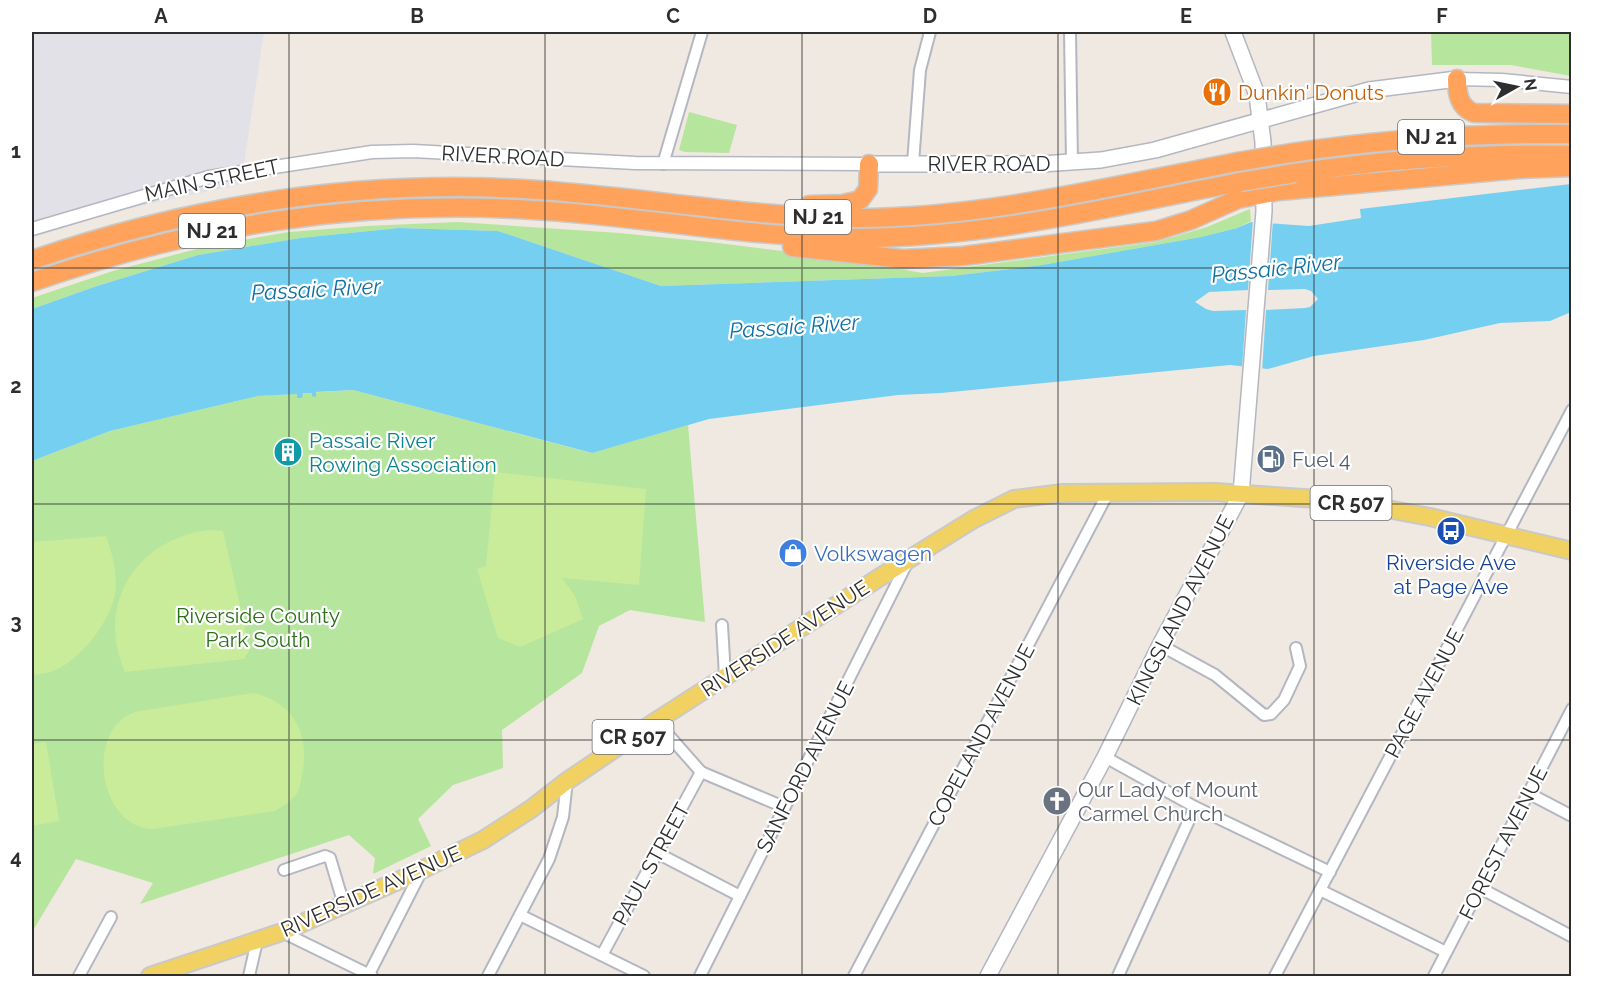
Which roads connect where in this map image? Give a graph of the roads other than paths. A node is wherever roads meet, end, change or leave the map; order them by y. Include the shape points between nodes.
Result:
1 (702, 32) edge
2 (930, 32) edge
3 (1070, 32) edge
4 (1233, 32) edge
5 (1457, 79) junction
6 (1572, 87) edge
7 (1572, 114) edge
8 (1262, 120) junction
9 (1572, 134) edge
10 (397, 151) joint
11 (1572, 155) edge
12 (913, 163) junction
13 (1072, 163) junction
14 (663, 164) junction
15 (868, 164) junction
16 (1572, 167) edge
17 (605, 196) junction
18 (1264, 202) junction
19 (716, 228) junction
20 (32, 229) edge
21 (32, 260) edge
22 (32, 282) edge
23 (1572, 410) edge
24 (1108, 493) junction
25 (1241, 494) junction
26 (1507, 535) junction
27 (1572, 552) edge
28 (910, 558) junction
29 (722, 625) dead end
30 (1160, 645) junction
31 (1296, 648) dead end
32 (725, 676) junction
33 (1572, 709) edge
34 (656, 721) junction
35 (1105, 757) junction
36 (701, 772) junction
37 (567, 781) junction
38 (1528, 793) junction
39 (784, 807) junction
40 (1195, 807) junction
41 (1572, 816) edge
42 (657, 853) junction
43 (284, 870) dead end
44 (422, 870) junction
45 (1330, 872) junction
46 (1480, 888) junction
47 (1320, 890) junction
48 (740, 896) junction
49 (344, 905) junction
50 (520, 915) junction
51 (111, 917) dead end
52 (282, 932) junction
53 (1571, 936) edge
54 (256, 941) junction
55 (1446, 952) junction
56 (602, 955) junction
57 (79, 976) edge
58 (150, 976) edge
59 (249, 976) edge
60 (370, 976) edge
61 (488, 976) edge
62 (644, 976) edge
63 (700, 976) edge
64 (854, 976) edge
65 (988, 976) edge
66 (1118, 976) edge
67 (1275, 976) edge
68 (1434, 976) edge

1 - 14 street
2 - 12 street via 920,70
3 - 13 street
4 - 8 main road, KINGSLAND AVENUE via 1250,74
5 - 6 street, RIVER ROAD
5 - 7 highway via 1462,106 1474,113
5 - 8 main road, RIVER ROAD via 1369,90
8 - 13 main road, RIVER ROAD via 1155,150
8 - 18 main road, KINGSLAND AVENUE
9 - 17 highway, NJ 21, bridge via 1424,137 1291,153 994,207 892,217 791,215
10 - 14 street, RIVER ROAD
10 - 20 street, MAIN STREET via 208,177
11 - 19 highway, NJ 21, bridge via 1437,157 1364,163 1030,222 927,235 824,237
12 - 13 main road, RIVER ROAD
12 - 15 main road, RIVER ROAD
14 - 15 street, RIVER ROAD
15 - 17 highway via 868,189 860,200 852,203 774,204
16 - 18 highway via 1495,171
17 - 21 highway, NJ 21 via 467,187 316,194 190,214
18 - 19 highway via 1238,199 1156,231 945,258 879,257 739,241
18 - 25 main road, KINGSLAND AVENUE
19 - 22 highway, NJ 21 via 535,210 364,210 194,234 95,260
23 - 26 street, PAGE AVENUE
24 - 25 main road, RIVERSIDE AVENUE / CR 507
24 - 28 main road, RIVERSIDE AVENUE / CR 507 via 1014,499
24 - 64 street, COPELAND AVENUE
25 - 26 main road, RIVERSIDE AVENUE / CR 507 via 1355,503
25 - 30 main road, KINGSLAND AVENUE
26 - 27 main road, RIVERSIDE AVENUE / CR 507
26 - 45 street, PAGE AVENUE
28 - 32 main road, RIVERSIDE AVENUE / CR 507
28 - 39 street, SANFORD AVENUE
29 - 32 street
30 - 31 street via 1215,675 1264,715 1272,714 1284,700 1300,666
30 - 35 main road, KINGSLAND AVENUE
32 - 34 main road, RIVERSIDE AVENUE / CR 507
33 - 38 street, FOREST AVENUE
34 - 36 street
34 - 37 main road, RIVERSIDE AVENUE / CR 507
35 - 40 street
35 - 65 main road, KINGSLAND AVENUE
36 - 39 street
36 - 42 street, PAUL STREET
37 - 44 main road, RIVERSIDE AVENUE / CR 507 via 483,840
37 - 50 street via 557,838
38 - 41 street
38 - 46 street, FOREST AVENUE
39 - 48 street, SANFORD AVENUE
40 - 45 street
40 - 66 street
42 - 48 street
42 - 56 street, PAUL STREET
43 - 49 street via 325,856 330,858
44 - 49 main road, RIVERSIDE AVENUE / CR 507
44 - 60 street
45 - 47 street, PAGE AVENUE
46 - 53 street
46 - 55 street, FOREST AVENUE
47 - 55 street
47 - 67 street, PAGE AVENUE
48 - 63 street, SANFORD AVENUE
49 - 52 main road, RIVERSIDE AVENUE / CR 507
50 - 56 street
50 - 61 street
51 - 57 street
52 - 54 main road, RIVERSIDE AVENUE / CR 507
52 - 60 street
54 - 58 main road, RIVERSIDE AVENUE / CR 507
54 - 59 street
55 - 68 street, FOREST AVENUE
56 - 62 street

